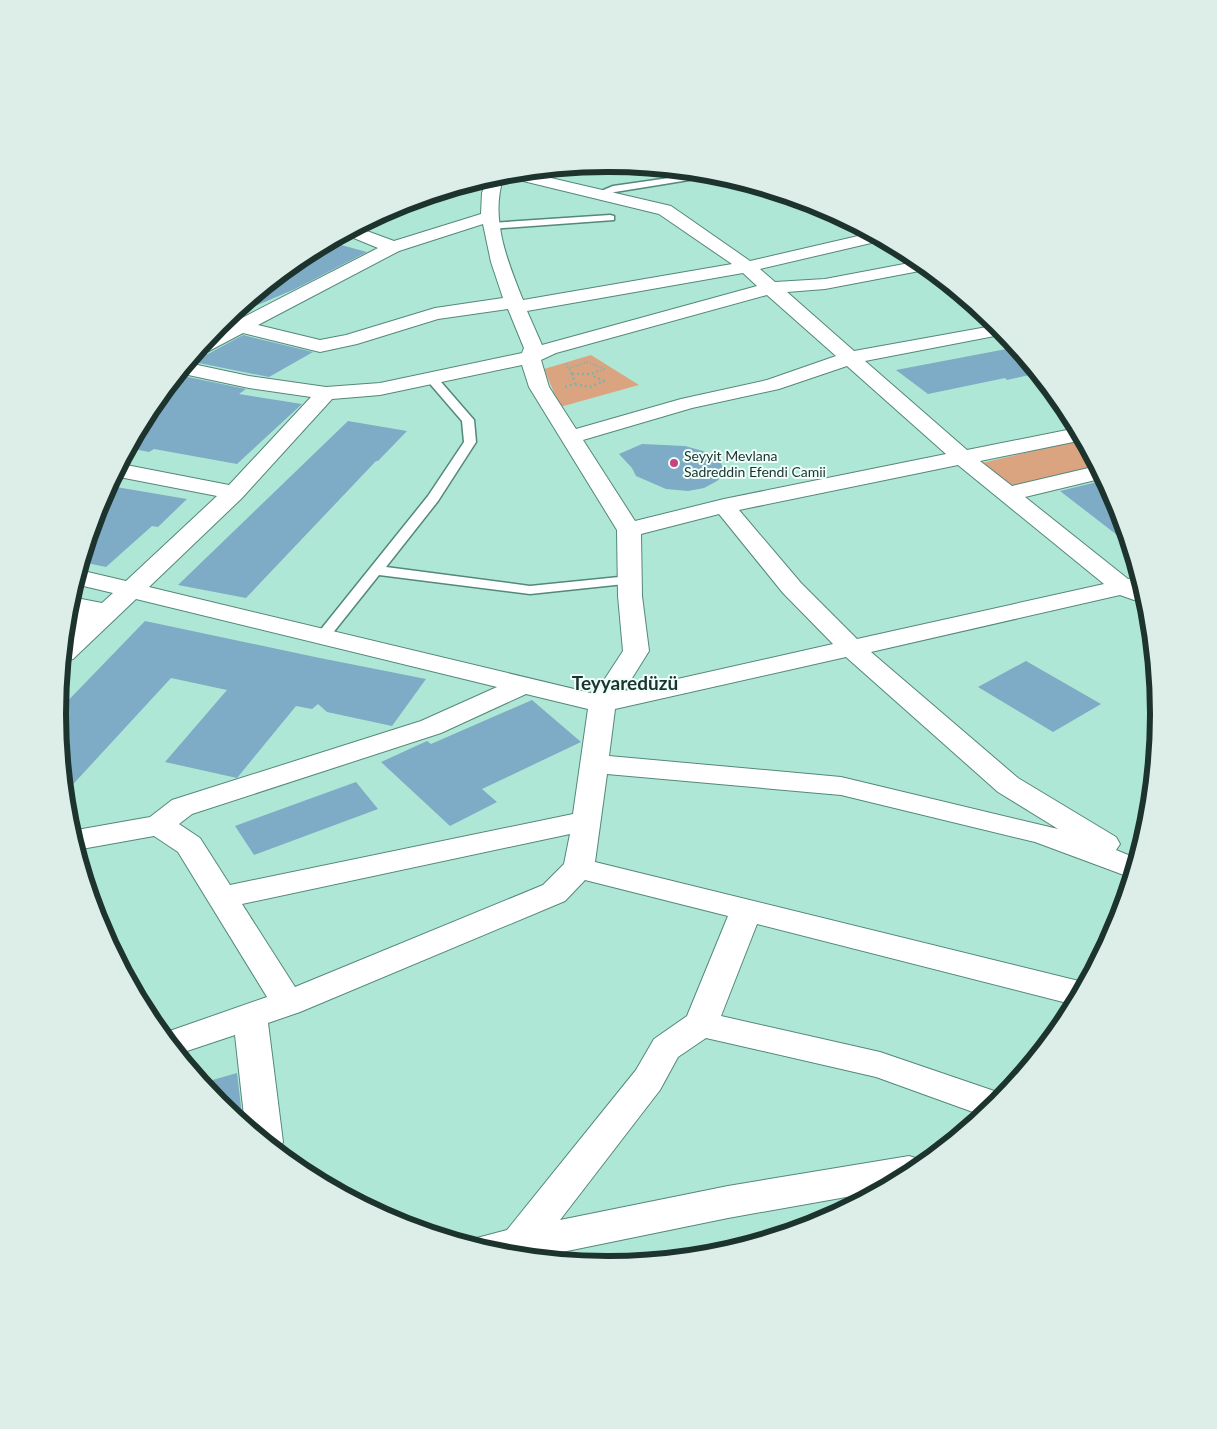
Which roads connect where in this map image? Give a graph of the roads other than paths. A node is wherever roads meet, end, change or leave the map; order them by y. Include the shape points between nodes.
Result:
1 (532, 178) edge
2 (687, 178) edge
3 (495, 185) edge
4 (599, 194) junction
5 (610, 218) dead end
6 (490, 221) junction
7 (358, 234) edge
8 (869, 239) edge
9 (393, 247) junction
10 (747, 267) junction
11 (916, 268) edge
12 (770, 288) junction
13 (515, 304) junction
14 (242, 327) junction
15 (992, 331) edge
16 (217, 339) edge
17 (530, 357) junction
18 (850, 358) junction
19 (190, 369) edge
20 (431, 378) junction
21 (326, 394) junction
22 (1073, 435) edge
23 (571, 437) junction
24 (964, 459) junction
25 (124, 471) edge
26 (1094, 474) edge
27 (234, 493) junction
28 (1008, 494) junction
29 (724, 506) junction
30 (629, 530) junction
31 (376, 570) junction
32 (84, 579) edge
33 (630, 580) junction
34 (1132, 585) edge
35 (132, 590) junction
36 (78, 606) edge
37 (74, 624) edge
38 (322, 636) junction
39 (71, 646) edge
40 (851, 648) junction
41 (524, 685) junction
42 (602, 704) junction
43 (594, 764) junction
44 (587, 821) junction
45 (159, 825) junction
46 (81, 839) edge
47 (1131, 860) edge
48 (1129, 866) edge
49 (579, 868) junction
50 (222, 898) junction
51 (747, 910) junction
52 (1074, 992) edge
53 (288, 1003) junction
54 (250, 1016) junction
55 (701, 1024) junction
56 (176, 1042) edge
57 (987, 1103) edge
58 (264, 1133) edge
59 (897, 1173) edge
60 (504, 1246) edge
61 (508, 1247) edge

1 - 4 street
2 - 4 lane
3 - 6 street
4 - 10 street via 665,210
5 - 6 lane
6 - 9 street
6 - 13 street via 506,283
7 - 9 street
8 - 10 street
9 - 14 street
10 - 12 street
10 - 13 street
11 - 12 street via 825,284
12 - 17 street
12 - 18 street
13 - 14 street via 435,314 320,346
13 - 17 street via 534,348
14 - 16 street
15 - 18 street
17 - 20 street
17 - 23 street via 539,387
18 - 23 street via 772,385 688,403
18 - 24 street
19 - 21 street
20 - 21 street via 380,389
20 - 31 lane via 468,420 470,442 433,498
21 - 27 street
22 - 24 street
23 - 30 street
24 - 28 street
24 - 29 street
25 - 27 street
26 - 28 street
27 - 35 street
28 - 34 street
29 - 30 street
29 - 40 street via 792,588
30 - 33 street
31 - 33 lane via 530,590
31 - 38 lane
32 - 35 street
33 - 42 street via 636,651
34 - 40 street
35 - 38 street
35 - 39 street
36 - 37 street via 96,609
38 - 41 street
40 - 42 street
40 - 47 street via 1008,785
41 - 42 street
41 - 45 street via 431,726 182,807
42 - 43 street
43 - 44 street
43 - 48 street via 841,786 1043,834
44 - 49 street
44 - 50 street
45 - 46 street
45 - 50 street via 189,845
49 - 51 street
49 - 53 street via 554,893
50 - 53 street
51 - 52 street
51 - 55 street
53 - 54 street
54 - 56 street
54 - 58 street
55 - 57 street via 880,1065
55 - 60 street via 666,1048 648,1080
59 - 61 street via 728,1202

